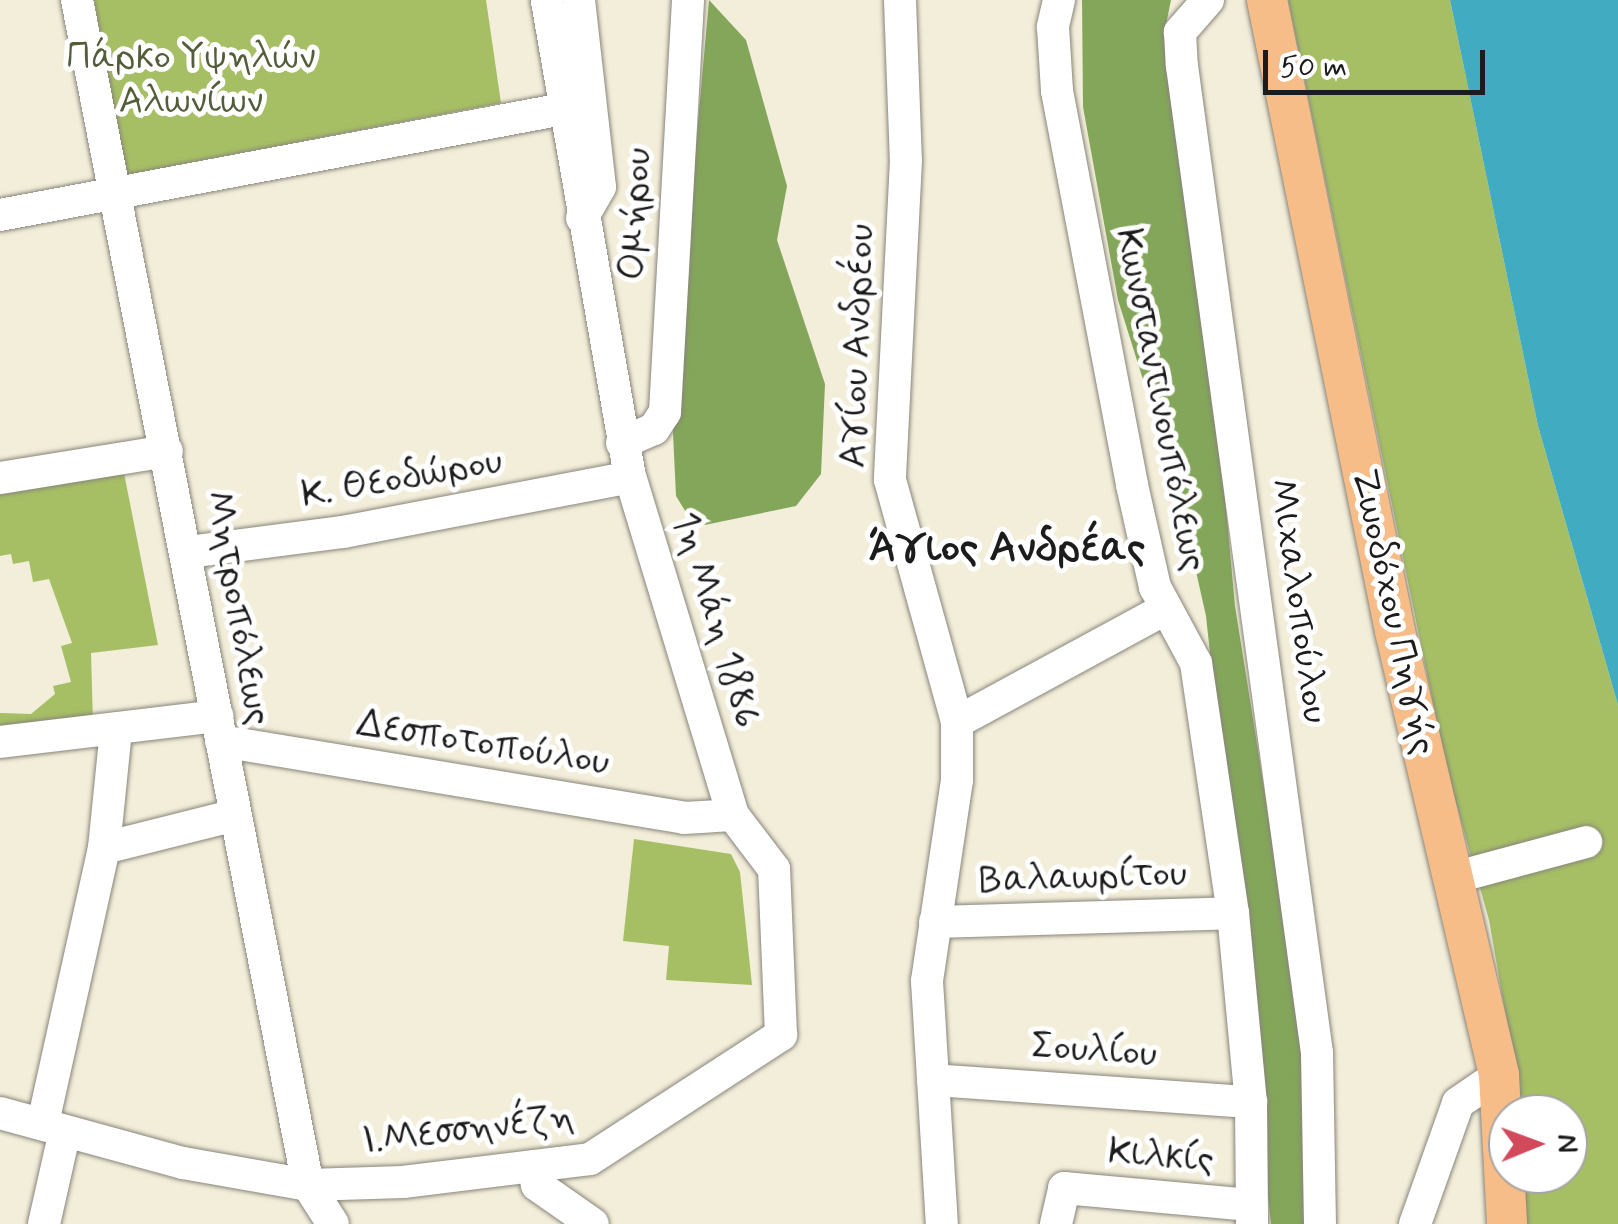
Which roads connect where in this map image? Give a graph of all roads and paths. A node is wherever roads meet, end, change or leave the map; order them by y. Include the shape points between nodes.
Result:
1 (77, 0) edge
2 (547, 0) edge
3 (579, 0) edge
4 (688, 0) edge
5 (900, 0) edge
6 (1059, 0) edge
7 (1208, 0) edge
8 (1267, 0) edge
9 (563, 109) junction
10 (115, 193) junction
11 (0, 215) edge
12 (582, 218) junction
13 (622, 443) junction
14 (167, 451) junction
15 (630, 477) junction
16 (0, 478) edge
17 (188, 552) junction
18 (1163, 610) junction
19 (957, 722) junction
20 (116, 729) junction
21 (219, 729) junction
22 (0, 742) edge
23 (235, 815) junction
24 (733, 815) junction
25 (1586, 842) dead end
26 (104, 848) junction
27 (1452, 878) junction
28 (1233, 913) junction
29 (936, 922) junction
30 (781, 1035) joint
31 (1499, 1076) junction
32 (933, 1080) junction
33 (1251, 1102) junction
34 (0, 1113) edge
35 (54, 1127) junction
36 (534, 1166) junction
37 (308, 1185) junction
38 (1251, 1214) edge
39 (44, 1224) edge
40 (333, 1224) edge
41 (592, 1224) edge
42 (942, 1224) edge
43 (1056, 1224) edge
44 (1320, 1224) edge
45 (1415, 1224) edge
46 (1507, 1224) edge

1 - 10 street, Μητροπόλεως
2 - 9 street, 1η Μάη 1886
3 - 12 street via 600,187
4 - 13 street, Ομήρου via 664,412 654,429
5 - 19 street, Αγίου Ανδρέου via 906,160 890,480
6 - 18 street, Κωνσταντινουπόλεως via 1053,27 1057,91 1132,485
7 - 44 street, Μιχαλοπούλου via 1180,32 1182,66 1317,1053
8 - 27 main road, Ζωοδόχου Πηγής via 1394,631
9 - 10 street
9 - 12 street, 1η Μάη 1886
10 - 11 street
10 - 14 street, Μητροπόλεως
12 - 13 street, 1η Μάη 1886
13 - 15 street, 1η Μάη 1886
14 - 16 street
14 - 17 street, Μητροπόλεως
15 - 17 street, Κ. Θεοδώρου via 343,532
15 - 24 street, 1η Μάη 1886
17 - 21 street, Μητροπόλεως
18 - 19 street
18 - 28 street, Κωνσταντινουπόλεως via 1183,630 1196,664
19 - 29 street, Αγίου Ανδρέου via 956,780
20 - 21 street, Δεσποτοπούλου
20 - 22 street, Δεσποτοπούλου
20 - 26 street
21 - 23 street, Μητροπόλεως
21 - 24 street, Δεσποτοπούλου via 684,818
23 - 26 street
23 - 37 street, Μητροπόλεως
24 - 30 street, 1η Μάη 1886 via 774,869
25 - 27 street
26 - 35 street
27 - 31 main road, Ζωοδόχου Πηγής
28 - 29 street, Βαλαωρίτου
28 - 33 street, Κωνσταντινουπόλεως
29 - 32 street, Αγίου Ανδρέου via 926,982
30 - 36 street, Ι.Μεσσηνέζη via 590,1159
31 - 45 street via 1458,1103
31 - 46 main road, Ζωοδόχου Πηγής
32 - 33 street, Σουλίου
32 - 42 street, Αγίου Ανδρέου
33 - 38 street, Κωνσταντινουπόλεως
34 - 35 street, Ι.Μεσσηνέζη
35 - 37 street, Ι.Μεσσηνέζη via 184,1163
35 - 39 street
36 - 37 street, Ι.Μεσσηνέζη
36 - 41 street via 537,1185
37 - 40 street, Μητροπόλεως
38 - 43 street, Κιλκίς via 1064,1188

